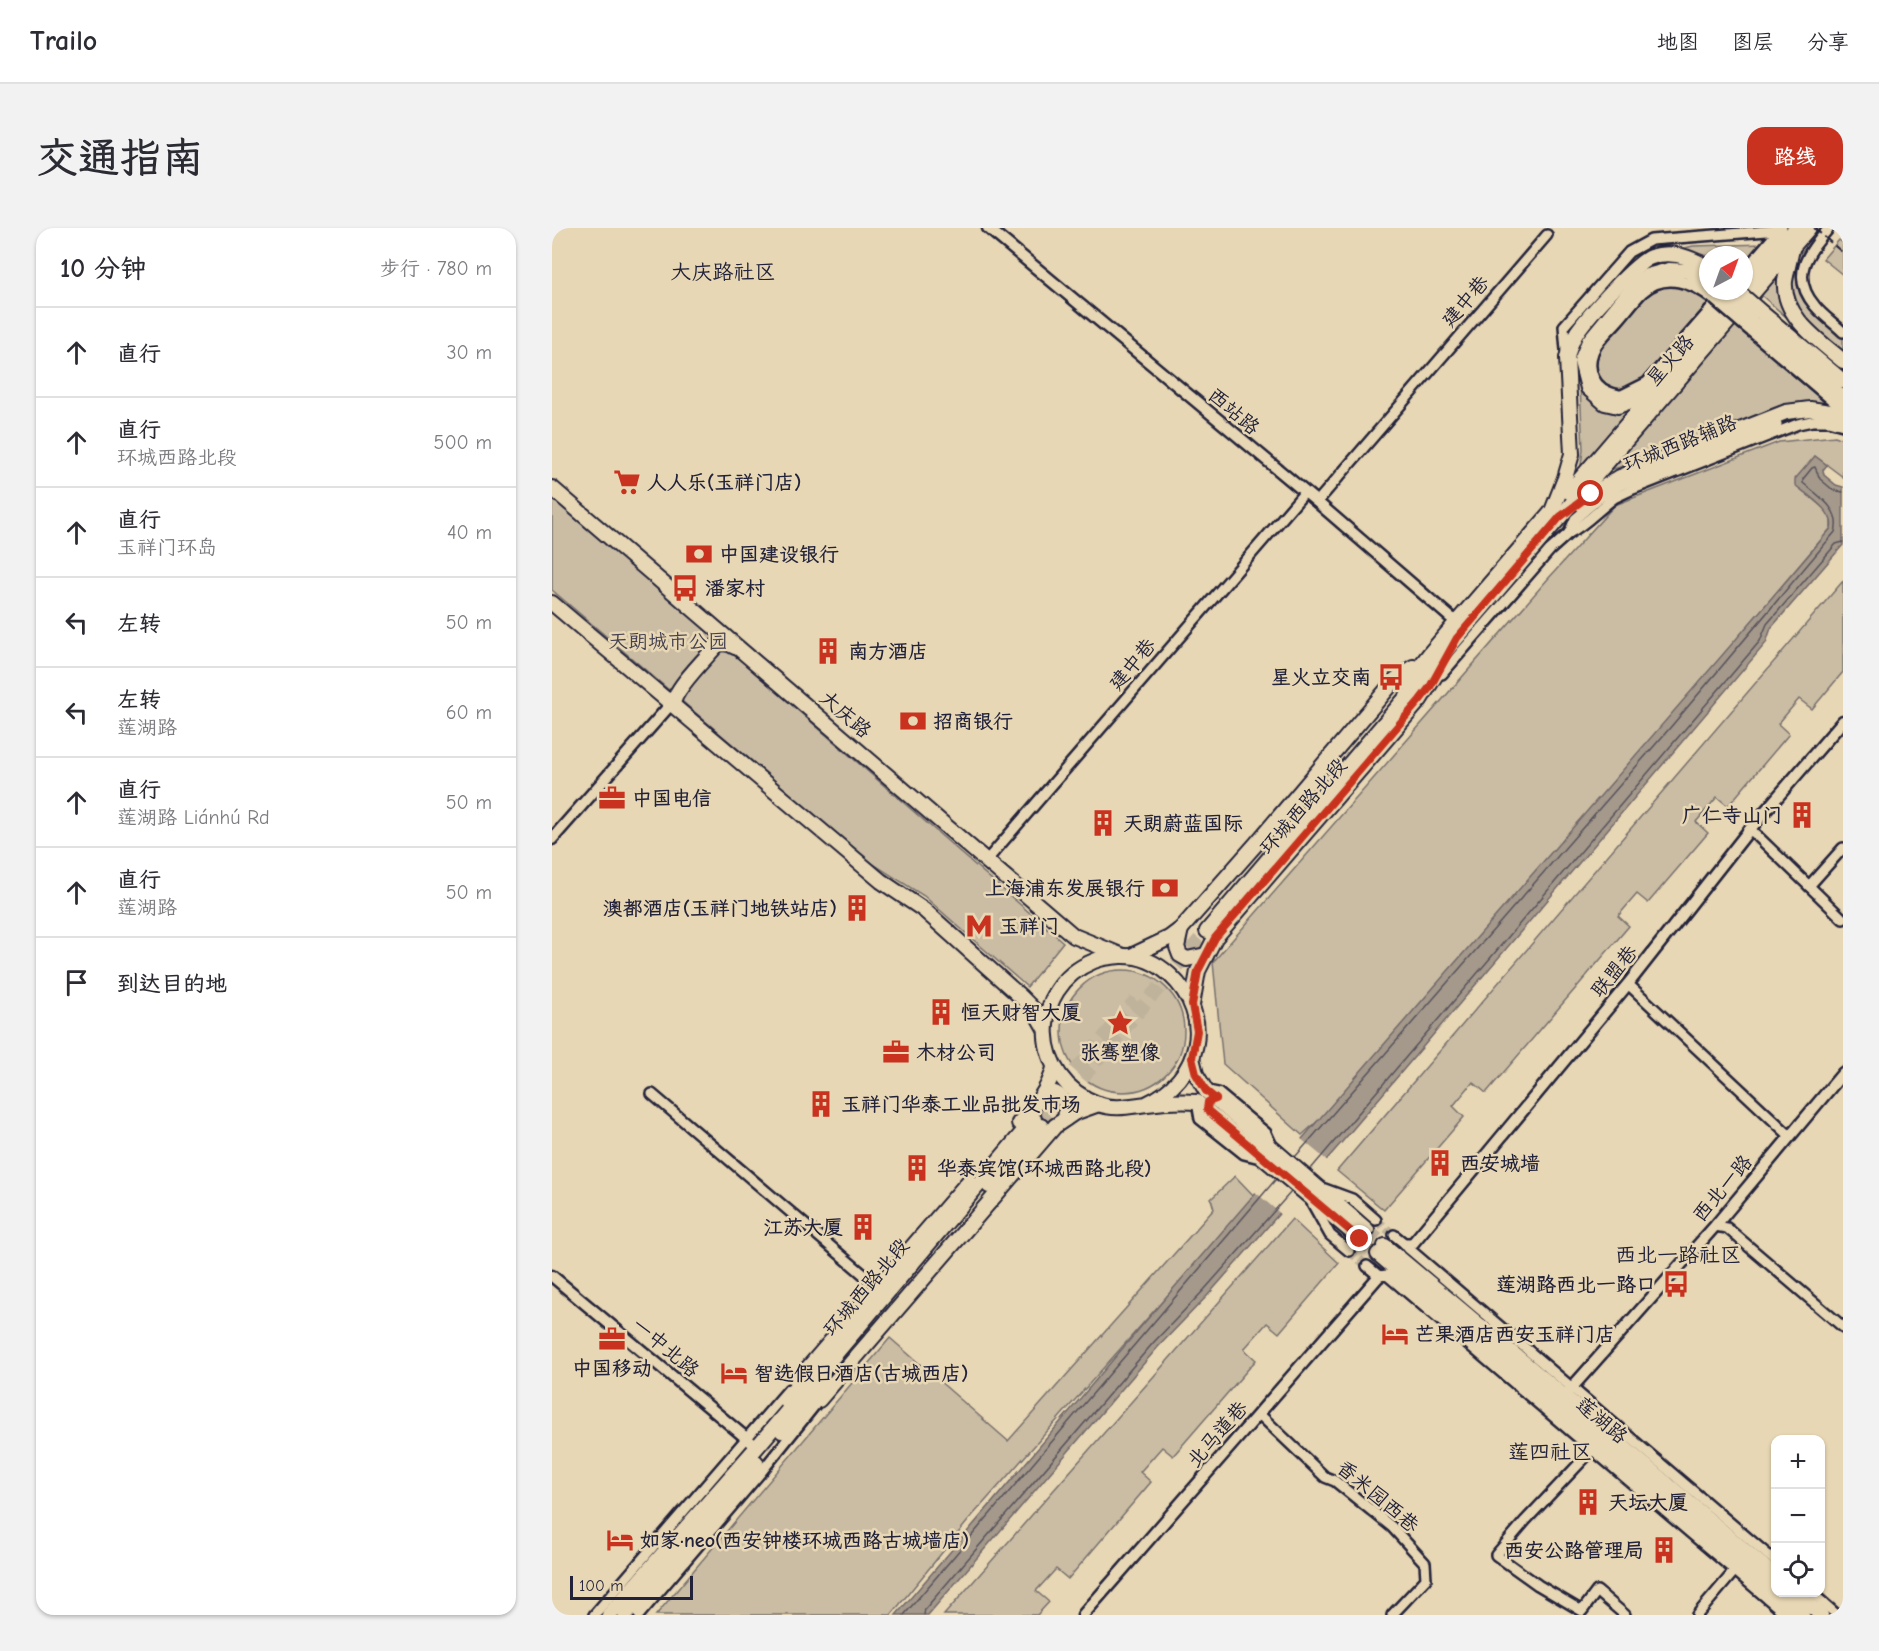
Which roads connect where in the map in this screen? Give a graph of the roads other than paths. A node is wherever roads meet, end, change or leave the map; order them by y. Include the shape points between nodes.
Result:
1 (988, 228) edge
2 (1796, 228) edge
3 (1809, 228) edge
4 (1829, 228) edge
5 (1781, 229) edge
6 (1547, 235) dead end
7 (1793, 247) junction
8 (1808, 252) junction
9 (1753, 262) edge
10 (1699, 263) edge
11 (1753, 276) edge
12 (1699, 278) edge
13 (1699, 288) edge
14 (1719, 300) edge
15 (1723, 300) edge
16 (1732, 300) edge
17 (1745, 300) edge
18 (1752, 319) junction
19 (1843, 324) edge
20 (1843, 332) edge
21 (1567, 358) junction
22 (1843, 362) edge
23 (1843, 381) edge
24 (1653, 393) junction
25 (1843, 398) edge
26 (1843, 409) edge
27 (1843, 414) edge
28 (1777, 424) tunnel mouth
29 (1843, 425) edge
30 (552, 488) edge
31 (1305, 492) junction
32 (1317, 502) junction
33 (1556, 514) junction
34 (1569, 533) junction
35 (1539, 541) junction
36 (1534, 568) junction
37 (552, 603) edge
38 (1457, 622) junction
39 (712, 624) junction
40 (1457, 638) junction
41 (743, 651) junction
42 (1431, 652) junction
43 (1430, 687) junction
44 (660, 694) junction
45 (672, 704) junction
46 (1843, 721) edge
47 (1750, 829) junction
48 (552, 840) edge
49 (1843, 848) edge
50 (987, 860) junction
51 (1809, 886) junction
52 (1843, 919) edge
53 (1181, 929) junction
54 (1206, 955) junction
55 (1127, 956) junction
56 (1628, 984) junction
57 (1192, 1005) junction
58 (1044, 1027) junction
59 (1192, 1058) junction
60 (1054, 1068) junction
61 (1843, 1073) edge
62 (652, 1094) dead end
63 (1041, 1097) junction
64 (1206, 1100) junction
65 (1099, 1104) junction
66 (1146, 1104) junction
67 (1065, 1119) junction
68 (1037, 1123) tunnel mouth
69 (1790, 1136) junction
70 (1270, 1154) junction
71 (1313, 1191) junction
72 (1715, 1226) junction
73 (1368, 1230) tunnel mouth
74 (1395, 1235) tunnel mouth
75 (1409, 1243) junction
76 (1382, 1250) tunnel mouth
77 (1349, 1251) tunnel mouth
78 (1367, 1266) tunnel mouth
79 (552, 1276) edge
80 (1379, 1276) junction
81 (877, 1286) junction
82 (1843, 1327) edge
83 (801, 1376) junction
84 (1564, 1397) junction
85 (815, 1405) junction
86 (1258, 1414) junction
87 (781, 1426) junction
88 (752, 1442) junction
89 (1595, 1446) junction
90 (1771, 1558) edge
91 (1738, 1567) junction
92 (1771, 1573) edge
93 (1799, 1597) edge
94 (1816, 1597) edge
95 (594, 1615) edge
96 (609, 1615) edge
97 (625, 1615) edge
98 (639, 1615) edge
99 (1083, 1615) edge
100 (1392, 1615) edge
101 (1625, 1615) edge
102 (1697, 1615) edge
103 (1787, 1615) edge
104 (1802, 1615) edge
105 (1821, 1615) edge
106 (1837, 1615) edge

1 - 31 street, 西站路
2 - 11 main road, 星火路
3 - 7 main road, 星火路
4 - 8 street
5 - 9 street
5 - 21 street via 1652,240 1629,252 1564,326
6 - 32 street, 建中巷
7 - 22 main road via 1785,283 1788,302 1796,319
7 - 33 main road, 星火路
8 - 19 street via 1809,288
8 - 20 street via 1802,274 1806,295
10 - 21 main road via 1664,254 1649,257 1633,268 1578,331
12 - 24 main road via 1688,271 1669,270 1647,276 1589,341 1581,361 1588,388 1605,403 1618,406
13 - 14 street via 1691,283 1665,281 1644,291 1596,345 1589,369 1595,381 1606,392 1621,396 1647,383
15 - 18 main road, bridge
16 - 24 main road, 星火路
17 - 18 main road, bridge
18 - 23 main road
18 - 25 main road
18 - 26 street
21 - 33 main road via 1572,454
24 - 33 main road, 星火路
27 - 33 main road via 1810,409 1786,412 1620,477
28 - 34 street, 环城西路辅路 via 1621,485 1575,519
29 - 34 street via 1812,421 1778,431 1614,498
30 - 39 main road, 大庆路
31 - 32 street, 西站路
31 - 50 street, 建中巷
32 - 38 street, 西站路
33 - 35 main road, 环城西路北段
33 - 38 main road, 环城西路北段
34 - 36 street, 环城西路辅路
35 - 36 street
35 - 40 main road, 环城西路北段
36 - 43 street, 环城西路辅路
37 - 44 main road
38 - 42 main road, 环城西路北段
39 - 41 main road, 大庆路
39 - 44 main road via 714,636 669,689
40 - 42 main road, 环城西路北段 via 1204,928
40 - 43 main road, 环城西路北段
41 - 45 main road via 729,644 717,645 678,690
41 - 50 main road, 大庆路
42 - 53 main road, 环城西路北段 via 1395,680
43 - 54 main road, 环城西路北段 via 1215,938
44 - 45 main road
45 - 48 street
45 - 58 main road via 880,881 924,910 1021,997
46 - 47 street, 联盟巷
47 - 51 street
47 - 56 street, 联盟巷
49 - 51 street
50 - 55 main road, 大庆路 via 1074,936
51 - 52 street
53 - 54 main road via 1177,947 1180,955 1187,959
53 - 55 main road, 环城西路北段 via 1169,939
54 - 57 main road, 环城西路北段 via 1198,971
55 - 57 main road via 1150,961 1163,969 1180,985
55 - 58 main road via 1102,957 1079,969 1055,995
56 - 69 street
56 - 75 street, 联盟巷
57 - 59 main road via 1197,1031
58 - 60 main road
59 - 64 main road
59 - 66 main road via 1169,1091
60 - 63 main road
60 - 65 main road via 1066,1084
61 - 69 street, 西北一路
62 - 81 street
63 - 67 main road via 1055,1093 1061,1096 1066,1101
63 - 81 main road
64 - 66 main road
64 - 70 main road
64 - 70 street via 1218,1092 1266,1133
65 - 66 main road
65 - 67 main road
67 - 85 main road
68 - 87 main road, 环城西路北段
69 - 72 street, 西北一路
70 - 71 main road
71 - 73 main road
71 - 77 street via 1316,1213 1330,1235
72 - 82 street via 1727,1228
72 - 84 street, 西北一路
74 - 75 street
75 - 84 street via 1408,1248
76 - 84 main road, 莲湖路
78 - 80 street
79 - 88 street, 一中北路
80 - 86 street, 北马道巷
80 - 89 street via 1387,1275
81 - 83 main road
83 - 87 main road
83 - 88 street
84 - 89 main road, 莲湖路
84 - 90 street
84 - 92 main road, 莲湖路
85 - 87 main road
85 - 98 street
86 - 99 street, 北马道巷
86 - 100 street, 香米园西巷 via 1325,1477 1392,1527 1425,1563 1426,1579
87 - 88 main road, 环城西路北段
87 - 97 main road, 环城西路北段
88 - 95 street
88 - 96 main road, 环城西路北段
89 - 91 main road, 莲湖路
89 - 101 street via 1496,1555 1582,1611 1597,1591
91 - 102 street
91 - 103 street
91 - 104 main road, 莲湖路
93 - 105 main road
94 - 106 street

